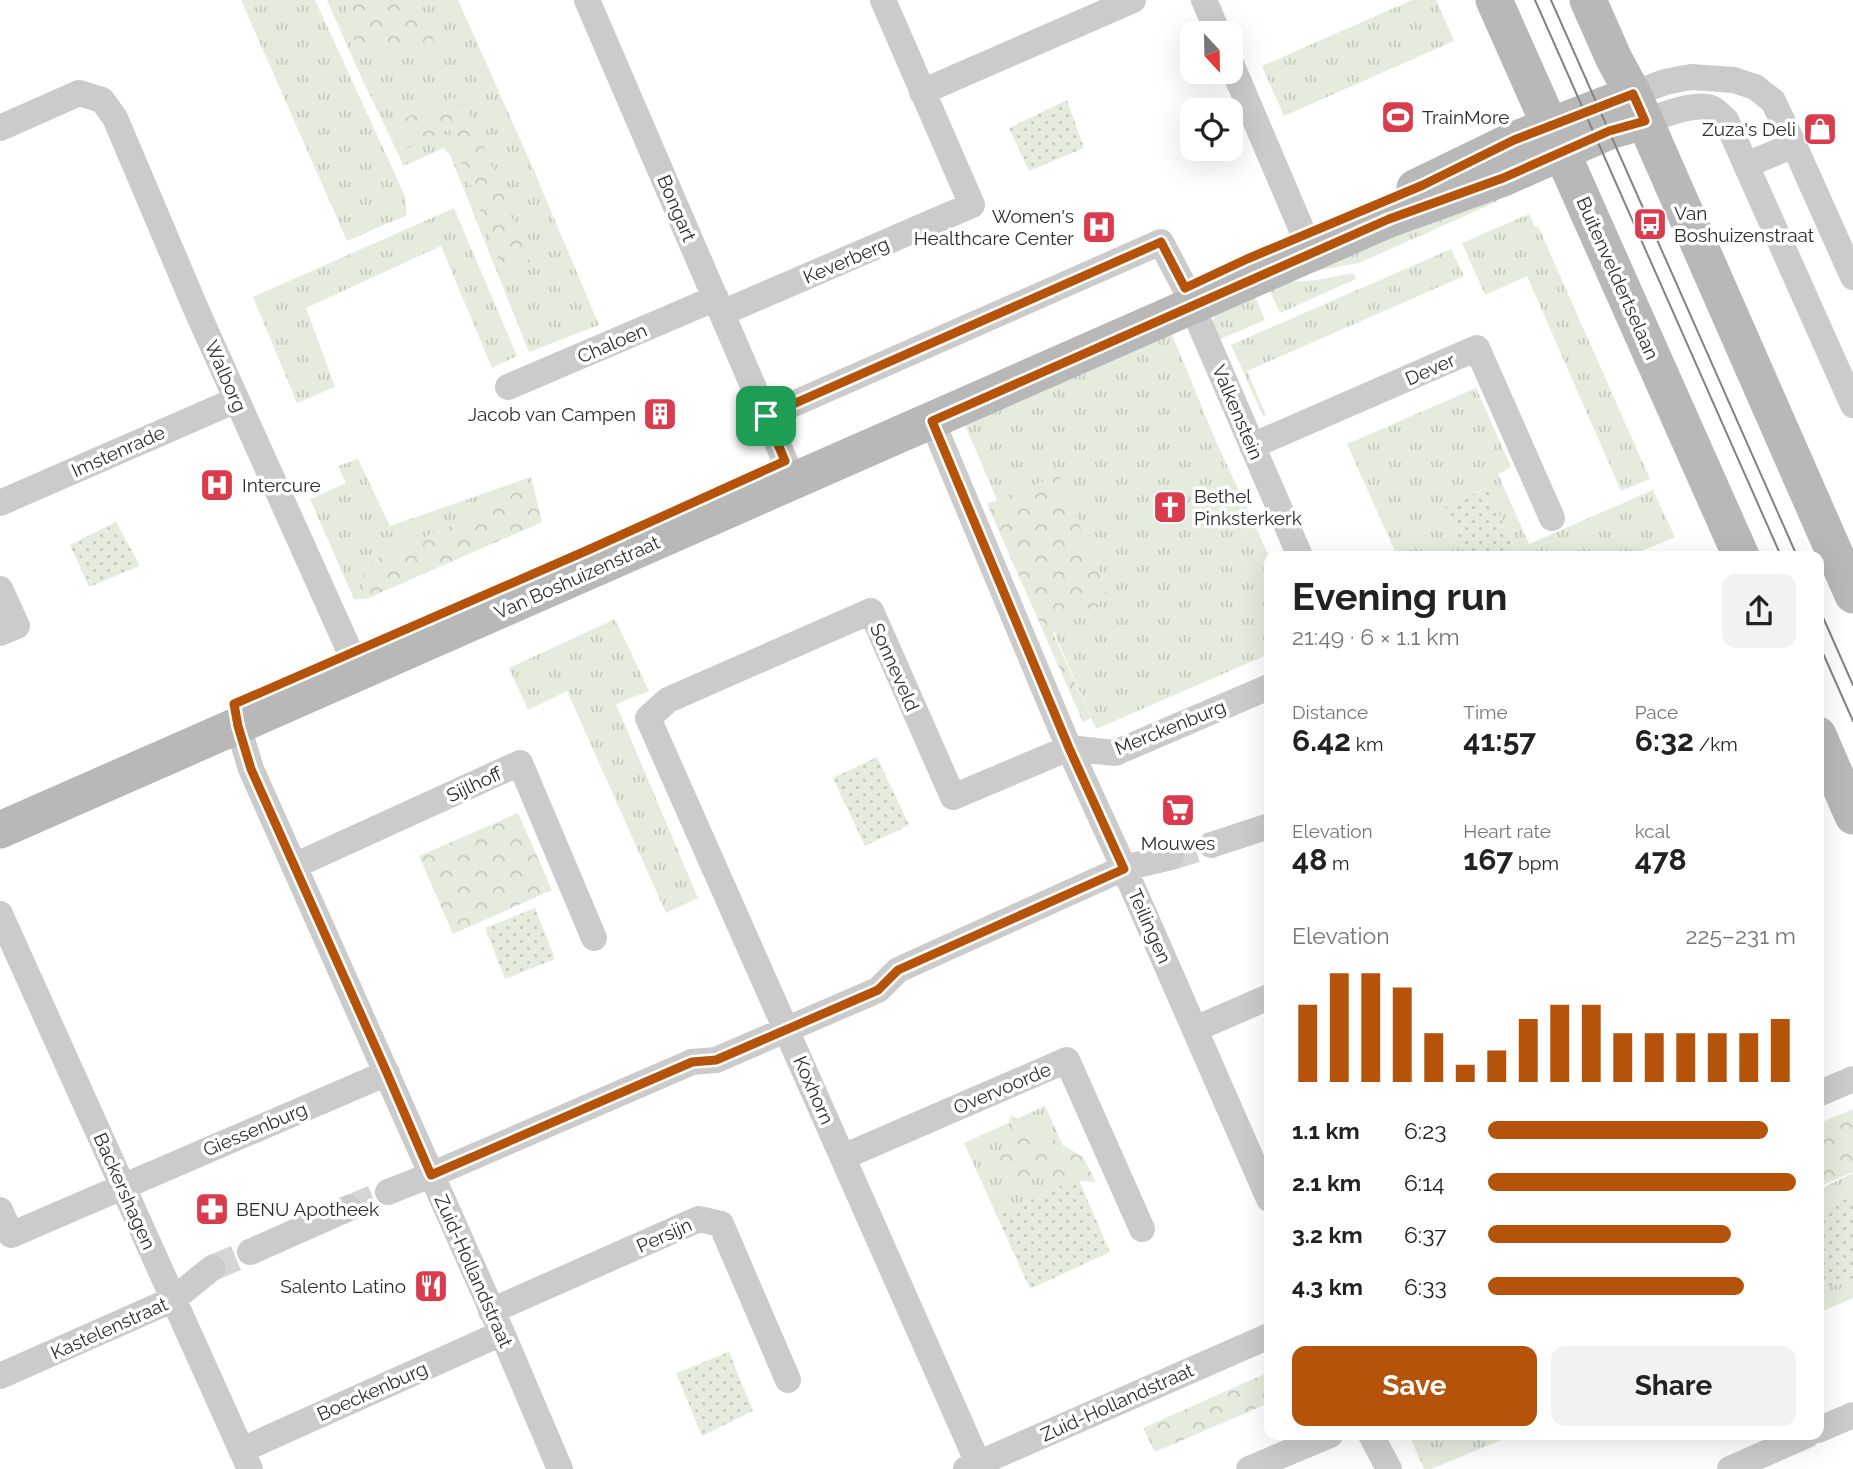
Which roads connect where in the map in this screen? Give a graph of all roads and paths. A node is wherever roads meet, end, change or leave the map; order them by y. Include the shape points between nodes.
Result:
1 (587, 0) edge
2 (883, 0) edge
3 (1133, 0) edge
4 (1204, 0) edge
5 (1494, 0) edge
6 (1588, 0) edge
7 (1213, 21) edge
8 (1240, 84) edge
9 (922, 92) junction
10 (1639, 107) junction
11 (0, 128) edge
12 (1556, 139) junction
13 (1794, 145) junction
14 (1746, 165) junction
15 (1308, 245) junction
16 (1853, 277) edge
17 (1188, 297) junction
18 (719, 306) junction
19 (508, 387) dead end
20 (236, 400) junction
21 (1853, 405) edge
22 (928, 410) junction
23 (766, 416) junction
24 (1252, 446) junction
25 (790, 471) junction
26 (0, 503) edge
27 (1552, 518) dead end
28 (1298, 551) edge
29 (1739, 551) edge
30 (0, 589) edge
31 (1853, 596) edge
32 (0, 633) edge
33 (354, 663) junction
34 (1264, 689) edge
35 (236, 715) junction
36 (648, 718) joint
37 (1069, 748) junction
38 (1824, 749) edge
39 (0, 807) edge
40 (1853, 816) edge
41 (1264, 829) edge
42 (0, 831) edge
43 (1211, 845) tunnel mouth
44 (1171, 857) tunnel mouth
45 (294, 866) junction
46 (1124, 869) junction
47 (0, 914) edge
48 (594, 938) dead end
49 (1264, 999) edge
50 (787, 1029) junction
51 (1195, 1029) junction
52 (387, 1073) junction
53 (1853, 1079) edge
54 (1824, 1091) edge
55 (844, 1157) junction
56 (431, 1175) junction
57 (122, 1186) junction
58 (1264, 1188) edge
59 (388, 1192) tunnel mouth
60 (349, 1208) tunnel mouth
61 (0, 1210) edge
62 (1142, 1229) dead end
63 (250, 1252) tunnel mouth
64 (212, 1268) tunnel mouth
65 (174, 1299) junction
66 (497, 1322) junction
67 (1264, 1338) edge
68 (0, 1376) edge
69 (788, 1380) dead end
70 (1853, 1415) edge
71 (1824, 1427) edge
72 (1318, 1440) edge
73 (1374, 1440) edge
74 (1796, 1440) edge
75 (246, 1459) edge
76 (972, 1466) edge
77 (559, 1469) edge
78 (1249, 1469) edge
79 (1389, 1469) edge
80 (1730, 1469) edge

1 - 18 street, Bongart
2 - 9 street, Keverberg
3 - 9 street
4 - 7 street
5 - 12 street, Buitenveldertselaan
6 - 10 street
8 - 15 street
9 - 18 street, Keverberg via 972,205
10 - 12 street, Van Boshuizenstraat via 1609,131
10 - 13 street via 1665,82 1692,77 1734,80 1755,87 1773,101
10 - 14 street via 1716,110 1726,120
10 - 31 street
11 - 20 street, Walborg via 79,93 102,100 115,118
12 - 15 street, Van Boshuizenstraat via 1514,140
12 - 29 street, Buitenveldertselaan
13 - 14 street
13 - 16 street
14 - 21 street
15 - 17 street, Van Boshuizenstraat
17 - 22 street, Van Boshuizenstraat
17 - 23 street via 1161,242
17 - 24 street, Valkenstein
18 - 19 street, Chaloen
18 - 23 street, Bongart
20 - 26 street, Imstenrade
20 - 33 street, Walborg
22 - 25 street, Van Boshuizenstraat
22 - 37 street, Teilingen
23 - 25 street
24 - 27 street, Dever via 1477,348
24 - 28 street, Valkenstein
25 - 33 street, Van Boshuizenstraat via 588,550
30 - 32 street via 16,626
33 - 35 street, Van Boshuizenstraat
34 - 37 street, Merckenburg via 1115,753
35 - 39 street, Van Boshuizenstraat
35 - 42 street, Van Boshuizenstraat
35 - 45 street, Zuid-Hollandstraat via 251,769
36 - 37 street, Sonneveld via 668,700 870,611 953,797
36 - 50 street, Koxhorn
37 - 46 street, Teilingen
38 - 40 street
41 - 43 street
44 - 46 street
45 - 48 street, Sijlhoff via 520,763
45 - 52 street, Zuid-Hollandstraat
46 - 50 street via 898,970 878,990
46 - 51 street, Teilingen
47 - 57 street, Backershagen
49 - 51 street
50 - 55 street, Koxhorn
50 - 56 street via 716,1060 692,1062
51 - 58 street, Teilingen
52 - 56 street, Zuid-Hollandstraat
52 - 57 street, Giessenburg
53 - 54 street
55 - 62 street, Overvoorde via 1067,1060
55 - 76 street, Koxhorn
56 - 59 street
56 - 66 street, Zuid-Hollandstraat
57 - 61 street, Giessenburg via 11,1235
57 - 65 street, Backershagen
60 - 63 street
64 - 65 street, Kastelenstraat
65 - 68 street, Kastelenstraat
65 - 75 street, Backershagen
66 - 69 street, Persijn via 699,1219 721,1224
66 - 75 street, Boeckenburg
66 - 77 street, Zuid-Hollandstraat
67 - 76 street, Zuid-Hollandstraat
70 - 71 street
72 - 78 street
73 - 79 street
74 - 80 street

